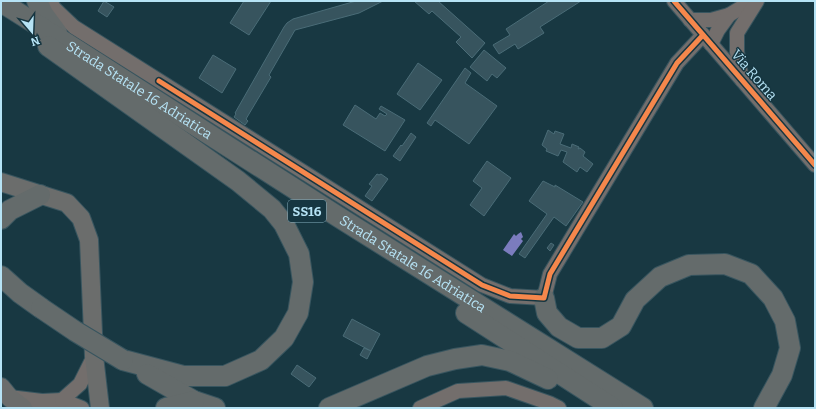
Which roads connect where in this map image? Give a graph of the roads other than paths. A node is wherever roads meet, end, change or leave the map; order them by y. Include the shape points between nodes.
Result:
1 (37, 1) edge
2 (50, 1) edge
3 (674, 1) edge
4 (752, 1) edge
5 (757, 1) edge
6 (1, 2) edge
7 (729, 15) junction
8 (1, 16) edge
9 (690, 20) junction
10 (30, 33) junction
11 (737, 33) junction
12 (707, 39) junction
13 (63, 41) junction
14 (742, 81) junction
15 (815, 165) edge
16 (1, 182) edge
17 (40, 195) junction
18 (1, 219) edge
19 (1, 276) edge
20 (544, 298) junction
21 (94, 356) junction
22 (123, 360) junction
23 (9, 397) edge
24 (62, 400) junction
25 (194, 401) junction
26 (643, 406) edge
27 (82, 408) edge
28 (86, 408) edge
29 (100, 408) edge
30 (166, 408) edge
31 (215, 408) edge
32 (329, 408) edge
33 (420, 408) edge
34 (558, 408) edge
35 (609, 408) edge
36 (613, 408) edge
37 (763, 408) edge

1 - 13 highway
2 - 20 street via 74,27 482,285 510,296
3 - 9 street, Via Roma
4 - 7 street
5 - 11 street
6 - 13 highway, Strada Statale 16 Adriatica / SS16
7 - 9 street via 711,20
7 - 12 street via 718,30
8 - 10 highway, Strada Statale 16 Adriatica / SS16
9 - 12 street, Via Roma
10 - 22 highway via 238,181 272,209 284,224 299,254 303,282 298,312 284,338 261,360 225,376 183,376
10 - 36 highway, Strada Statale 16 Adriatica / SS16
11 - 12 street via 727,40
11 - 14 street
12 - 14 street, Via Roma
12 - 20 street via 677,63 550,274
13 - 26 highway, Strada Statale 16 Adriatica / SS16 via 337,216
14 - 15 street, Via Roma
16 - 17 main road
17 - 18 highway via 10,210
17 - 21 main road via 67,203 81,218 90,240
19 - 22 highway, bridge via 41,308
20 - 37 highway via 547,313 559,328 578,338 602,338 621,326 636,300 660,278 689,265 724,264 751,274 774,298 785,321 790,348 782,375
21 - 24 street via 80,384
21 - 28 main road
21 - 29 main road
22 - 25 highway
23 - 24 street via 42,401
24 - 27 street
25 - 30 highway
25 - 31 highway
32 - 35 highway via 427,366 482,356 510,361
33 - 34 street via 458,391 506,388

